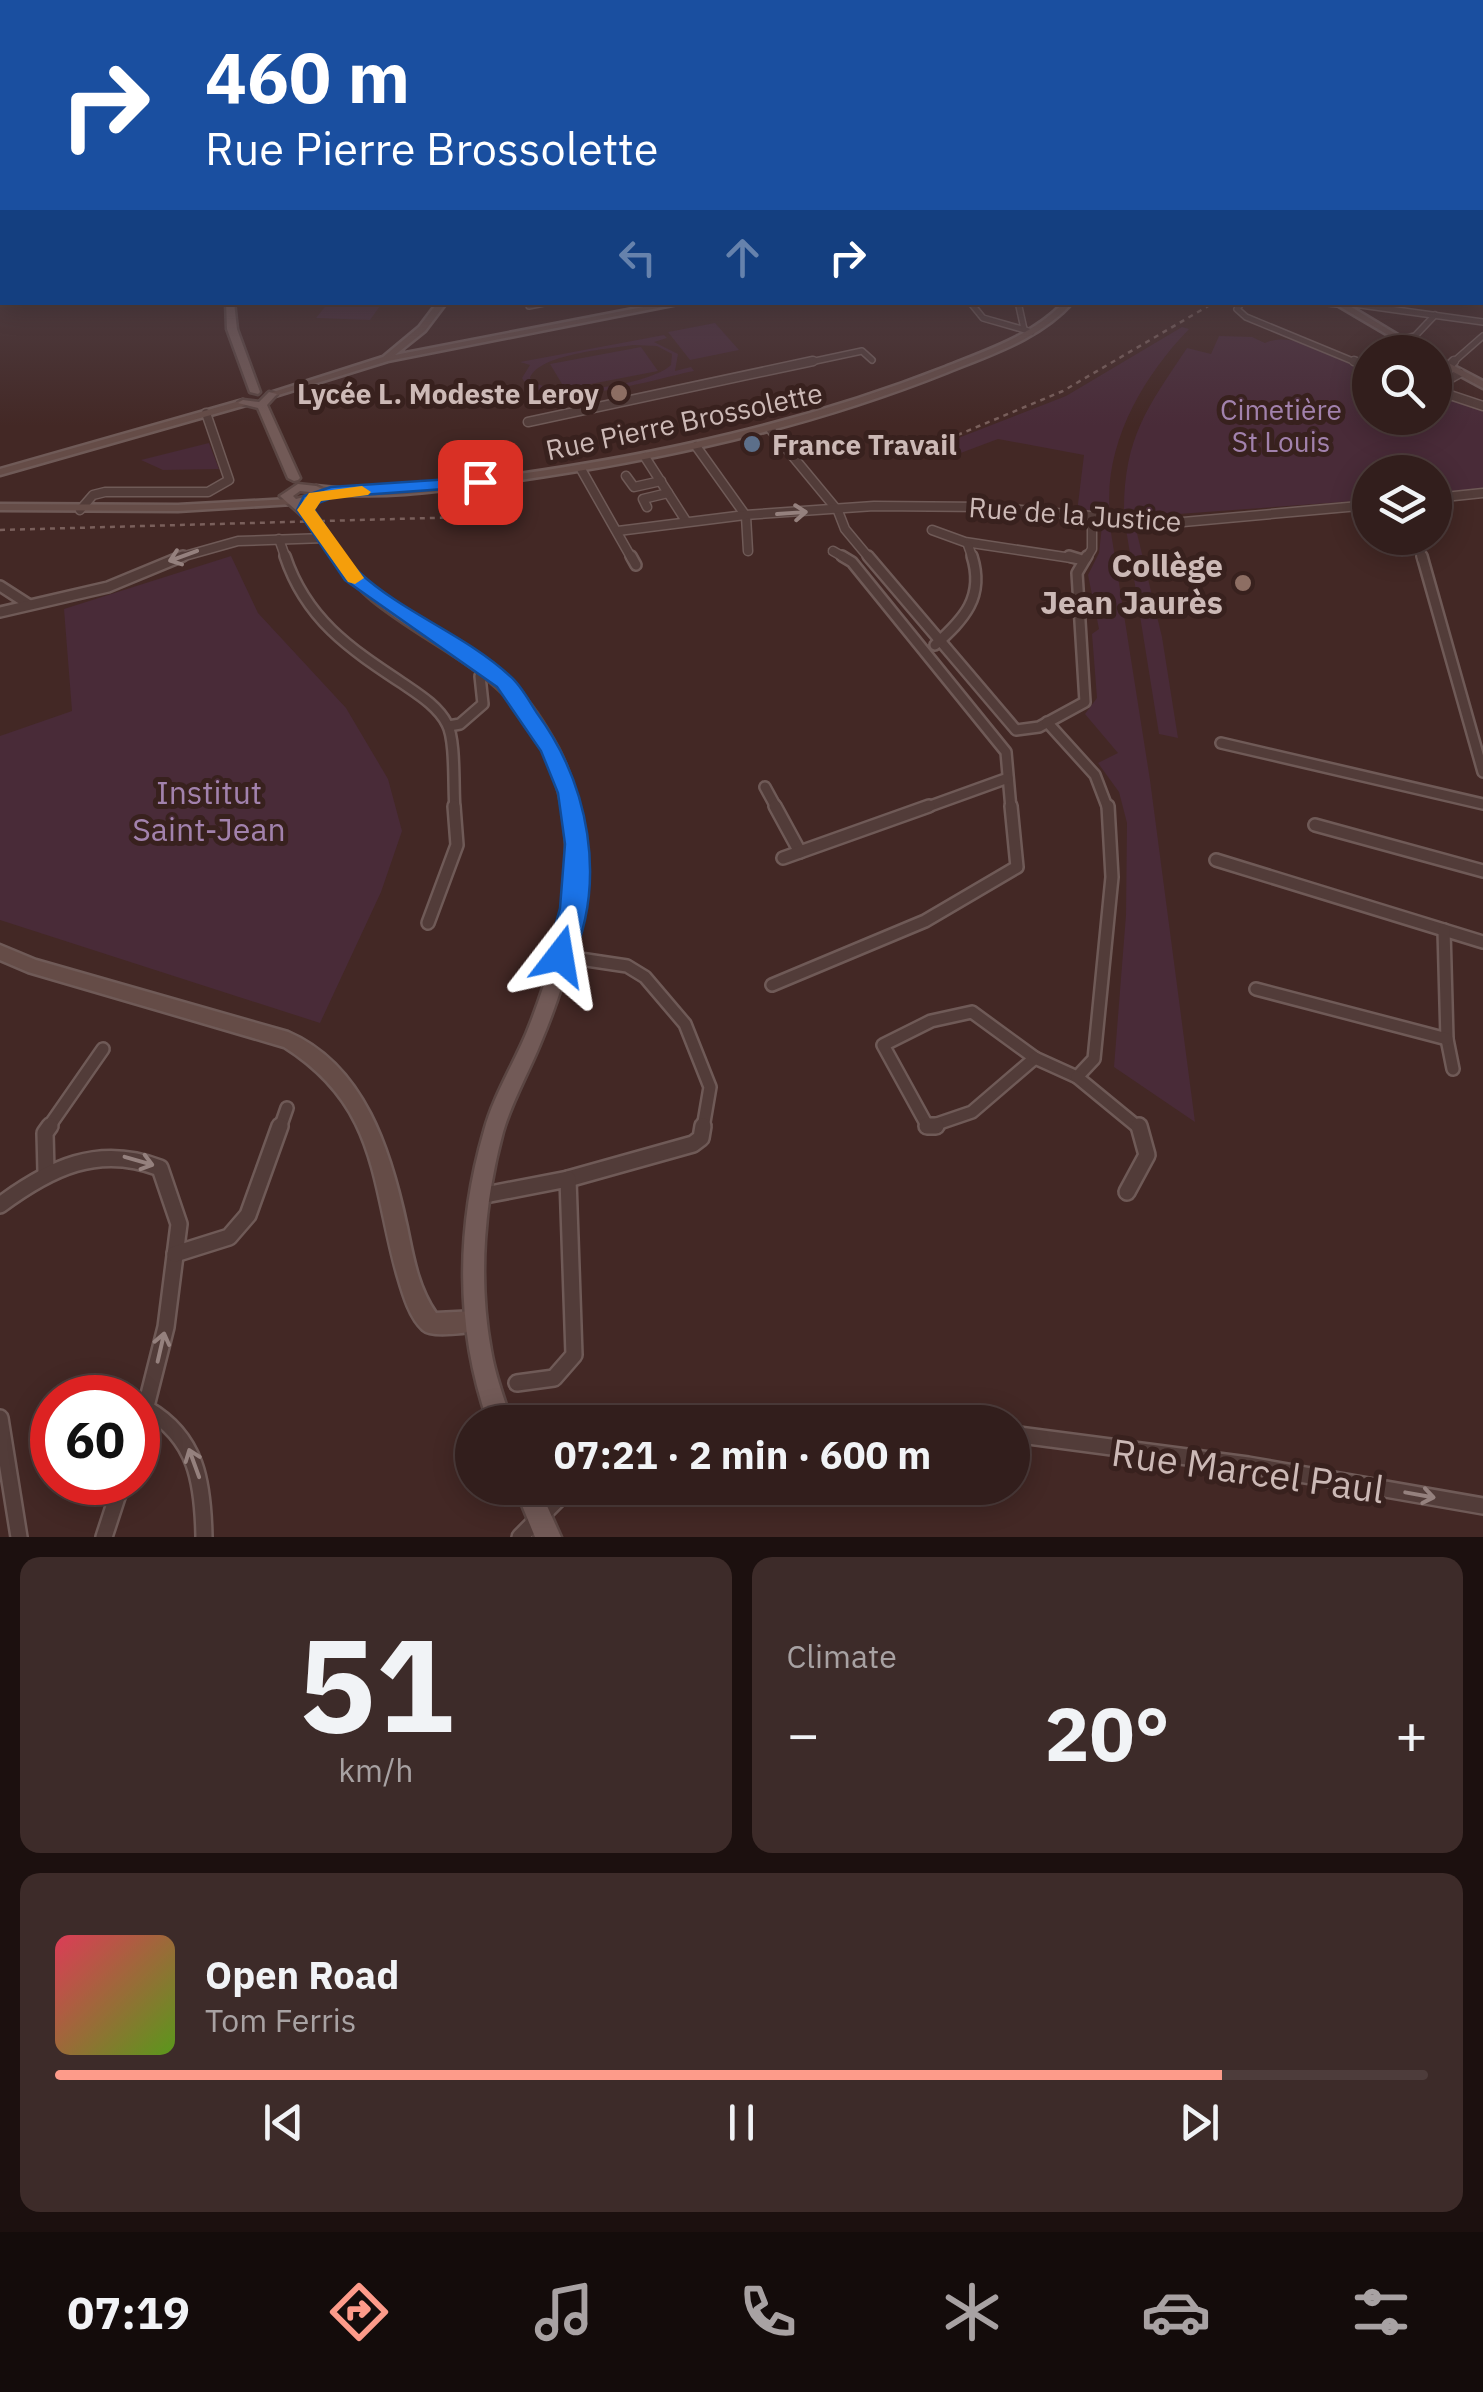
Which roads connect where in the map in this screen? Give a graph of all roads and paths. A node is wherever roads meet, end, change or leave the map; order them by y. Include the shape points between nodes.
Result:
1 (230, 305) edge
2 (441, 305) edge
3 (666, 305) edge
4 (972, 305) edge
5 (1019, 305) edge
6 (1065, 305) edge
7 (1239, 305) edge
8 (1343, 305) edge
9 (1353, 308) junction
10 (1435, 315) junction
11 (1483, 322) edge
12 (1028, 330) junction
13 (1391, 335) edge
14 (1416, 335) edge
15 (1483, 336) edge
16 (386, 358) junction
17 (872, 360) dead end
18 (1352, 361) edge
19 (1452, 363) edge
20 (1452, 369) edge
21 (1460, 373) junction
22 (1452, 376) edge
23 (1483, 385) edge
24 (255, 392) junction
25 (272, 394) junction
26 (1452, 395) edge
27 (243, 403) junction
28 (262, 405) junction
29 (1483, 406) edge
30 (206, 413) junction
31 (528, 422) dead end
32 (772, 430) junction
33 (696, 446) junction
34 (645, 457) junction
35 (581, 468) junction
36 (0, 472) edge
37 (626, 476) dead end
38 (660, 481) junction
39 (668, 493) junction
40 (1483, 493) edge
41 (1452, 496) edge
42 (305, 503) junction
43 (647, 506) dead end
44 (0, 507) edge
45 (1352, 507) edge
46 (80, 510) junction
47 (838, 511) junction
48 (746, 516) junction
49 (686, 521) junction
50 (1092, 521) junction
51 (932, 530) dead end
52 (618, 531) junction
53 (279, 539) junction
54 (968, 546) junction
55 (833, 550) dead end
56 (748, 551) dead end
57 (1421, 555) edge
58 (1082, 560) junction
59 (636, 565) dead end
60 (0, 586) edge
61 (28, 604) junction
62 (0, 612) edge
63 (939, 641) junction
64 (926, 652) junction
65 (487, 667) junction
66 (1468, 716) junction
67 (1483, 720) edge
68 (1047, 722) junction
69 (449, 726) junction
70 (1221, 744) dead end
71 (1483, 772) edge
72 (1008, 778) junction
73 (765, 788) dead end
74 (1483, 804) edge
75 (1314, 825) dead end
76 (800, 852) junction
77 (783, 858) dead end
78 (1216, 860) dead end
79 (1483, 870) edge
80 (428, 923) dead end
81 (1444, 930) junction
82 (1483, 942) edge
83 (0, 952) edge
84 (560, 956) junction
85 (772, 985) dead end
86 (1256, 989) dead end
87 (1447, 1039) junction
88 (103, 1049) dead end
89 (1035, 1058) junction
90 (1453, 1069) dead end
91 (1077, 1077) junction
92 (287, 1108) dead end
93 (46, 1172) junction
94 (568, 1179) junction
95 (1127, 1192) dead end
96 (480, 1196) junction
97 (0, 1204) edge
98 (175, 1254) junction
99 (476, 1322) junction
100 (155, 1375) edge
101 (517, 1382) dead end
102 (494, 1405) edge
103 (160, 1415) edge
104 (0, 1418) edge
105 (1030, 1436) edge
106 (114, 1505) edge
107 (530, 1505) edge
108 (556, 1505) edge
109 (1483, 1506) edge
110 (535, 1532) edge
111 (19, 1537) edge
112 (104, 1537) edge
113 (204, 1537) edge

1 - 24 main road via 232,330
2 - 16 main road
3 - 16 main road
4 - 12 street via 983,318
5 - 12 street
6 - 12 main road, Rue Pierre Brossolette
7 - 18 street via 1246,317
8 - 9 main road
9 - 10 street
9 - 13 main road
10 - 11 street
10 - 14 street
12 - 32 main road, Rue Pierre Brossolette via 872,400
15 - 19 street
16 - 25 main road
17 - 31 street via 862,351
20 - 21 main road
21 - 22 street
21 - 23 main road
24 - 25 main road
24 - 27 main road
25 - 28 main road
26 - 29 street
27 - 28 main road
27 - 30 main road
28 - 42 main road
30 - 36 main road
30 - 46 street via 228,473 223,486 208,492 93,494
32 - 33 main road, Rue Pierre Brossolette
32 - 47 street
33 - 34 main road, Rue Pierre Brossolette
33 - 48 street
34 - 35 main road, Rue Pierre Brossolette
34 - 38 street
35 - 42 main road, Rue Pierre Brossolette via 398,491 331,492
35 - 52 street
37 - 38 street via 634,487
38 - 39 street
39 - 43 street via 642,499
39 - 49 street
40 - 41 street
42 - 46 main road, Rue Pierre Brossolette
42 - 53 street
42 - 65 main road via 352,576
44 - 46 main road, Rue Pierre Brossolette
45 - 50 street, Rue de la Justice via 1209,521
48 -> 47 street, Rue de la Justice
47 - 50 street, Rue de la Justice via 957,506
47 - 63 street
48 - 49 street, Rue de la Justice
48 - 56 street
49 - 52 street, Rue de la Justice
50 - 58 street via 1092,549
51 - 54 street
52 - 59 street
53 -> 61 street via 203,550 108,587
53 - 69 street via 294,584 322,625 428,702
54 - 58 street via 1003,544
54 - 63 street via 980,574 977,600
55 - 64 street via 852,562
57 - 66 street
58 - 68 street via 1076,572 1085,702
60 - 61 street
61 - 62 street
63 - 64 street
63 - 68 street via 1016,730
64 - 72 street via 1006,752
65 - 69 street via 480,676 483,704
65 - 84 main road via 528,711 570,793 578,844 573,908
66 - 67 street
66 - 71 street
68 - 91 street via 1095,775 1110,818 1112,877 1100,1014 1094,1059
69 - 80 street via 457,845
70 - 74 street
72 - 76 street
72 - 85 street via 1017,868 925,921
73 - 76 street
75 - 79 street
76 - 77 street
78 - 81 street
81 - 82 street
81 - 87 street
83 - 99 main road via 288,1040 325,1062 346,1084 385,1170 406,1274 420,1309 431,1324
84 - 94 street via 627,966 645,977 685,1024 710,1087 710,1108 693,1144
84 - 96 main road via 494,1130
86 - 87 street
87 - 90 street
88 - 93 street via 45,1133
89 - 89 street via 973,1113 950,1126 928,1127 883,1045 931,1020 972,1012
89 - 91 street
91 - 95 street via 1138,1124 1146,1154
92 - 98 street via 248,1215 229,1237
93 - 97 street
93 -> 98 street via 75,1159 117,1156 160,1168 179,1224
94 - 96 street
94 - 101 street via 574,1356 554,1378
96 - 99 main road via 472,1268
100 -> 98 street
99 - 102 main road
113 -> 103 street via 203,1486 186,1441
104 - 111 street
105 -> 109 street, Rue Marcel Paul via 1248,1464
106 - 112 street
107 - 110 main road
108 - 110 street

